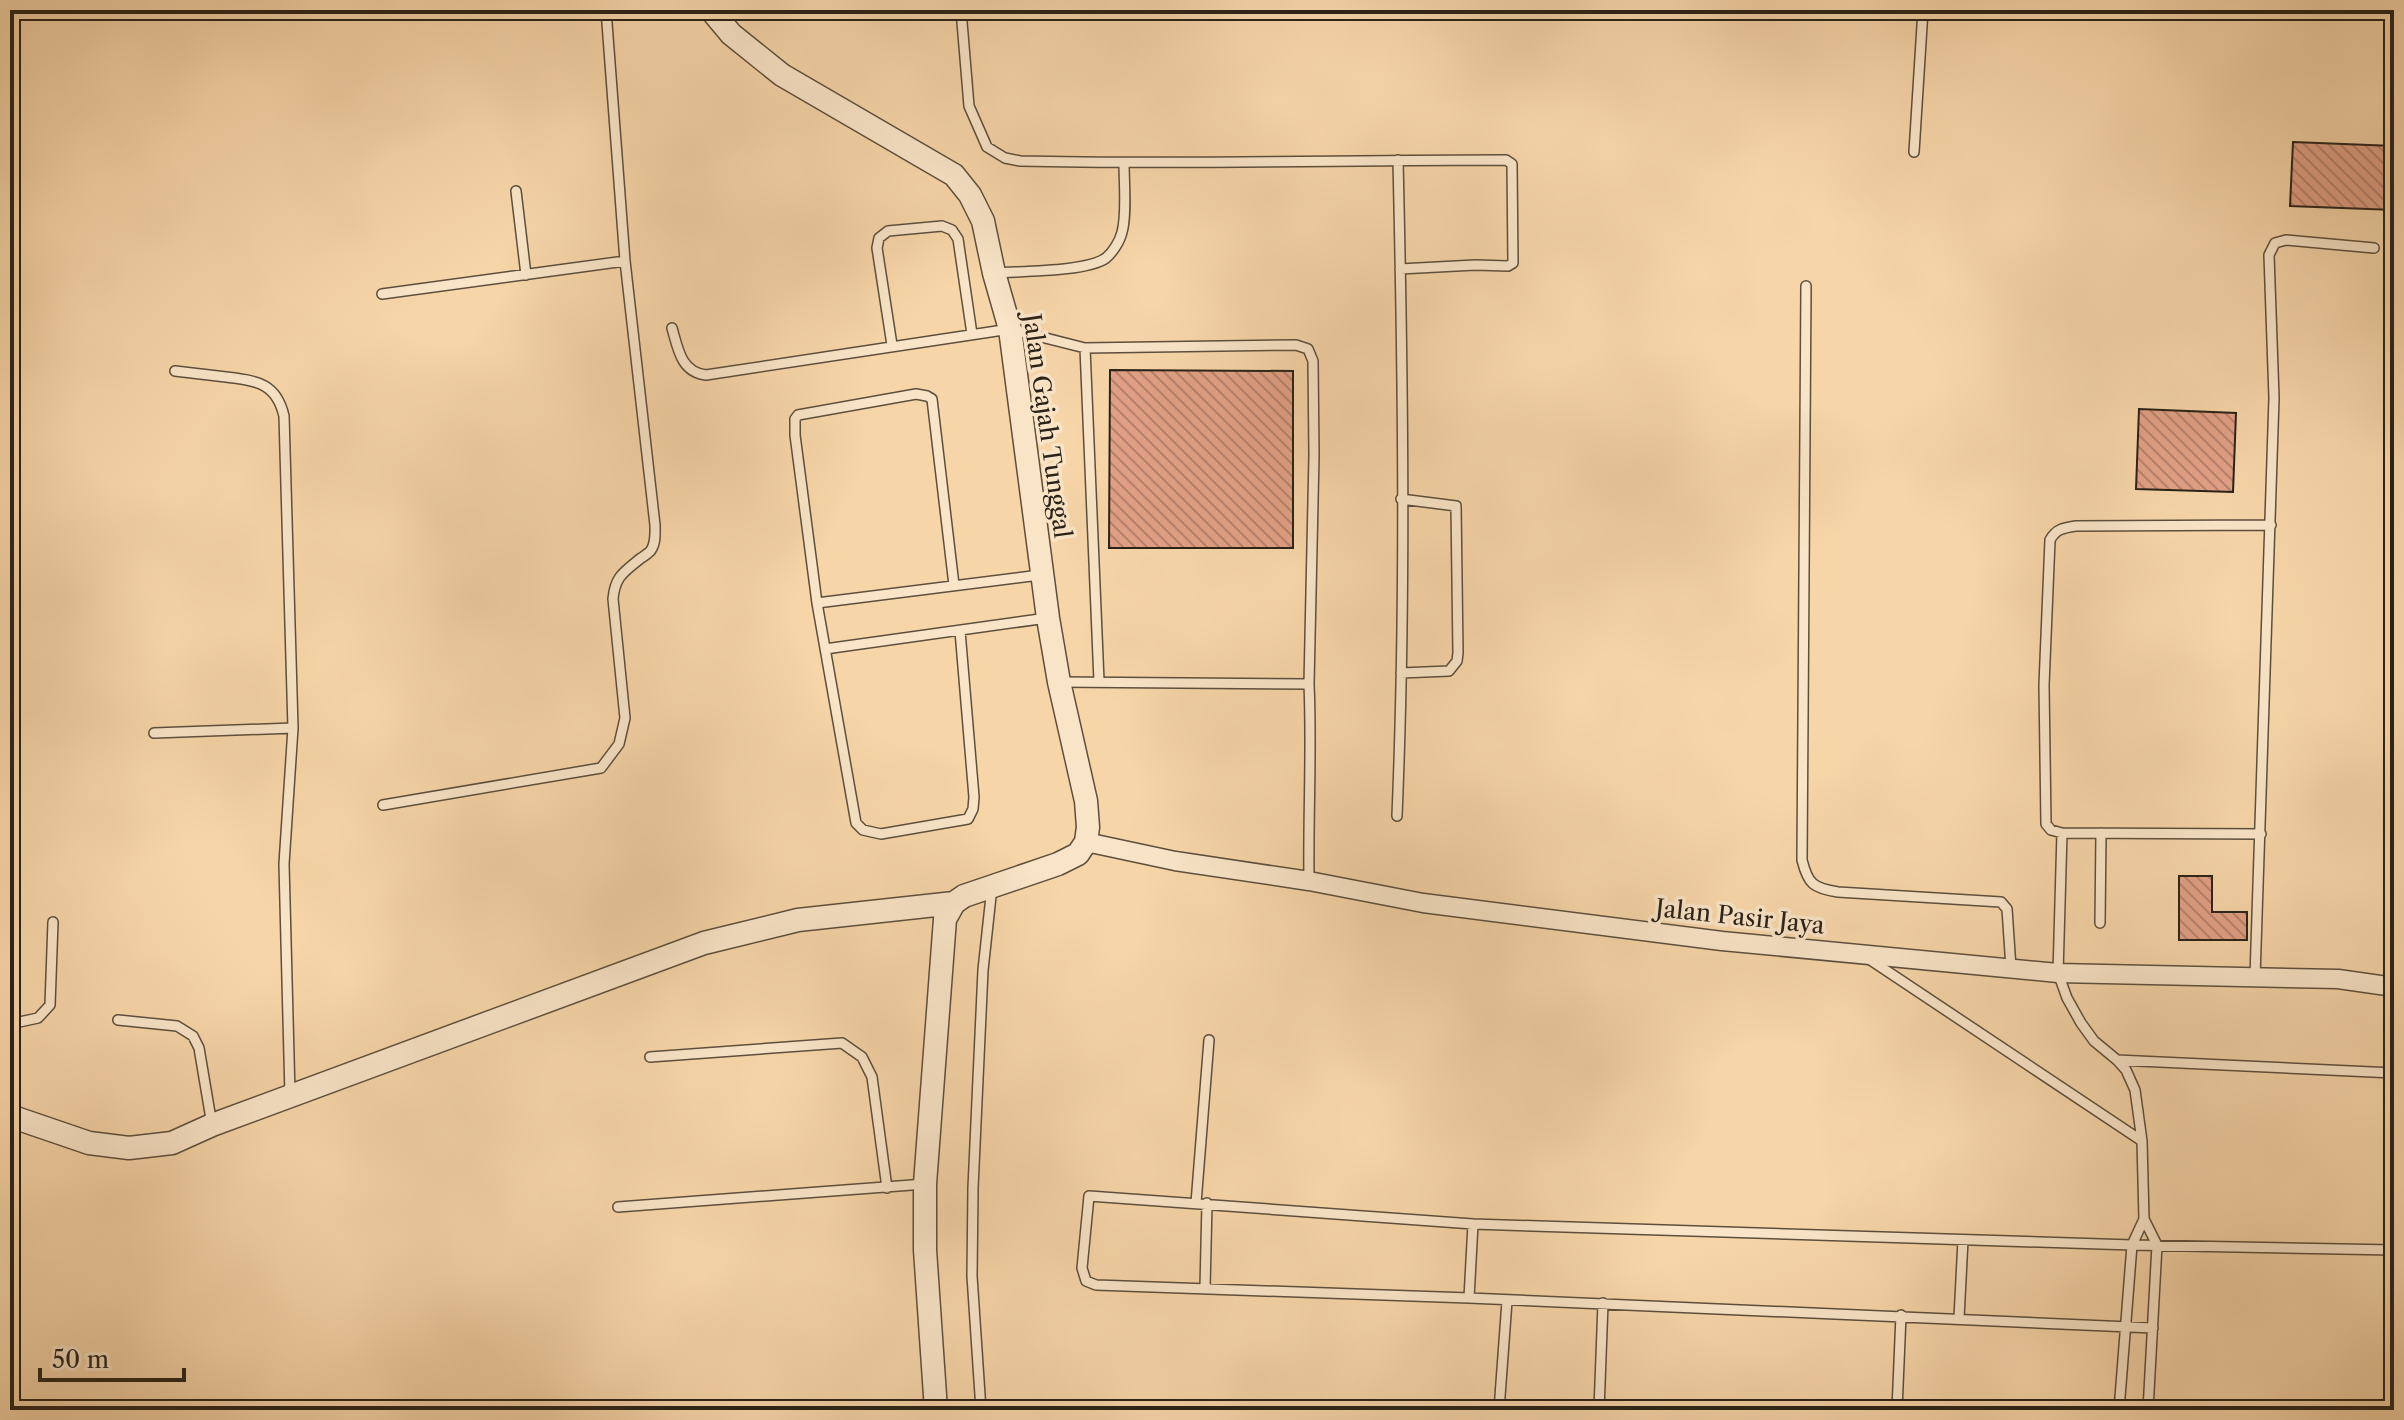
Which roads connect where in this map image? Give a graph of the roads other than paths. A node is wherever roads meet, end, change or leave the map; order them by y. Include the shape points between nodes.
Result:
1 (606, 10) edge
2 (711, 10) edge
3 (961, 10) edge
4 (1923, 10) edge
5 (1914, 152) dead end
6 (1398, 160) junction
7 (1124, 163) junction
8 (516, 191) dead end
9 (2374, 248) dead end
10 (625, 261) junction
11 (1400, 269) junction
12 (994, 273) junction
13 (526, 275) junction
14 (1806, 286) dead end
15 (382, 294) dead end
16 (672, 328) dead end
17 (1010, 329) junction
18 (972, 334) junction
19 (892, 345) junction
20 (1085, 348) junction
21 (175, 371) dead end
22 (1401, 499) junction
23 (2271, 525) junction
24 (1042, 574) junction
25 (954, 585) junction
26 (817, 603) junction
27 (1048, 618) junction
28 (960, 631) junction
29 (825, 649) junction
30 (1401, 673) junction
31 (1099, 681) junction
32 (1059, 682) junction
33 (1309, 684) junction
34 (293, 728) junction
35 (154, 733) dead end
36 (383, 805) dead end
37 (1397, 816) dead end
38 (2062, 833) junction
39 (2101, 833) junction
40 (2261, 834) junction
41 (1086, 842) junction
42 (1309, 881) junction
43 (992, 887) junction
44 (954, 903) junction
45 (53, 922) dead end
46 (2100, 923) dead end
47 (1862, 955) junction
48 (2011, 968) junction
49 (2058, 973) junction
50 (2255, 978) junction
51 (2394, 987) edge
52 (118, 1020) dead end
53 (10, 1024) edge
54 (1209, 1040) dead end
55 (650, 1057) dead end
56 (2117, 1060) junction
57 (2394, 1073) edge
58 (291, 1096) junction
59 (10, 1116) edge
60 (212, 1125) junction
61 (2142, 1141) junction
62 (925, 1184) junction
63 (887, 1188) junction
64 (1196, 1203) junction
65 (1207, 1203) junction
66 (618, 1207) dead end
67 (2144, 1219) junction
68 (1473, 1224) junction
69 (1963, 1240) junction
70 (2132, 1245) junction
71 (2157, 1245) junction
72 (2394, 1250) edge
73 (1205, 1288) junction
74 (1469, 1298) junction
75 (1507, 1301) junction
76 (1603, 1303) junction
77 (1901, 1315) junction
78 (1959, 1318) junction
79 (2126, 1327) junction
80 (2153, 1328) junction
81 (936, 1410) edge
82 (981, 1410) edge
83 (1499, 1410) edge
84 (1599, 1410) edge
85 (1897, 1410) edge
86 (2119, 1410) edge
87 (2148, 1410) edge

1 - 10 lane
2 - 12 street, Jalan Gajah Tunggal via 731,34 782,75 954,175 983,221
3 - 7 lane via 969,106 991,151 1016,160
4 - 5 lane
6 - 7 lane
6 - 11 lane
6 - 11 lane via 1506,160 1513,166 1510,265
7 - 12 lane via 1123,231 1105,259 1068,268
8 - 13 lane
9 - 23 lane via 2286,240 2271,247
10 - 13 lane
10 - 36 lane via 655,539 651,551 614,586 625,718 619,744 601,768
11 - 22 lane
12 - 17 street, Jalan Gajah Tunggal
13 - 15 lane
14 - 48 lane via 1806,875 1821,889 1838,892 2001,902 2007,909
16 - 19 lane via 684,363 706,375
17 - 18 lane
17 - 20 lane
17 - 24 street, Jalan Gajah Tunggal
18 - 19 lane
18 - 19 lane via 958,239 952,230 942,226 888,231 877,248
20 - 31 lane
20 - 33 lane via 1308,349 1313,361 1314,455
21 - 34 lane via 256,381 281,404
22 - 30 lane
22 - 30 lane via 1456,506 1458,638 1457,661 1449,671
23 - 38 lane via 2076,526 2054,533 2044,685 2046,824
23 - 40 lane
24 - 25 lane
24 - 27 street, Jalan Gajah Tunggal
25 - 26 lane
25 - 26 lane via 932,399 916,394 804,413 795,419
26 - 29 lane
27 - 28 lane
27 - 32 street, Jalan Gajah Tunggal
28 - 29 lane
28 - 29 lane via 973,809 968,819 881,834 856,823
30 - 37 lane
31 - 32 lane
31 - 33 lane
32 - 41 street, Jalan Gajah Tunggal via 1086,801
33 - 42 lane
34 - 35 lane
34 - 58 lane via 284,864
38 - 39 lane
38 - 49 lane
39 - 40 lane
39 - 46 lane
40 - 50 lane
41 - 42 street, Jalan Pasir Jaya
41 - 43 street via 1078,854 1058,864
42 - 47 street, Jalan Pasir Jaya via 1423,903
43 - 44 street
43 - 82 lane via 973,1188 972,1276
44 - 58 street via 798,920 704,943
44 - 62 street via 945,919
45 - 53 lane via 50,1005 38,1018
47 - 48 street, Jalan Pasir Jaya
47 - 61 lane
48 - 49 street, Jalan Pasir Jaya
49 - 50 street, Jalan Pasir Jaya
49 - 56 lane via 2081,1023
50 - 51 street, Jalan Pasir Jaya via 2338,979
52 - 60 lane via 177,1026 193,1036
54 - 64 lane
55 - 63 lane via 842,1043 862,1057 872,1077
56 - 57 lane
56 - 61 lane via 2135,1090
58 - 60 street
59 - 60 street via 89,1143 129,1148 172,1143
61 - 67 lane
62 - 63 lane
62 - 81 street
63 - 66 lane
64 - 65 lane
64 - 73 lane via 1089,1196 1082,1268 1086,1281 1096,1285
65 - 68 lane
65 - 73 lane
67 - 70 lane
67 - 71 lane
68 - 69 lane
68 - 74 lane
69 - 70 lane
69 - 78 lane
70 - 71 lane
70 - 79 lane
71 - 72 lane
71 - 80 lane
73 - 74 lane
74 - 75 lane
75 - 76 lane
75 - 83 lane
76 - 77 lane
76 - 84 lane
77 - 78 lane
77 - 85 lane
78 - 79 lane
79 - 80 lane
79 - 86 lane
80 - 87 lane

